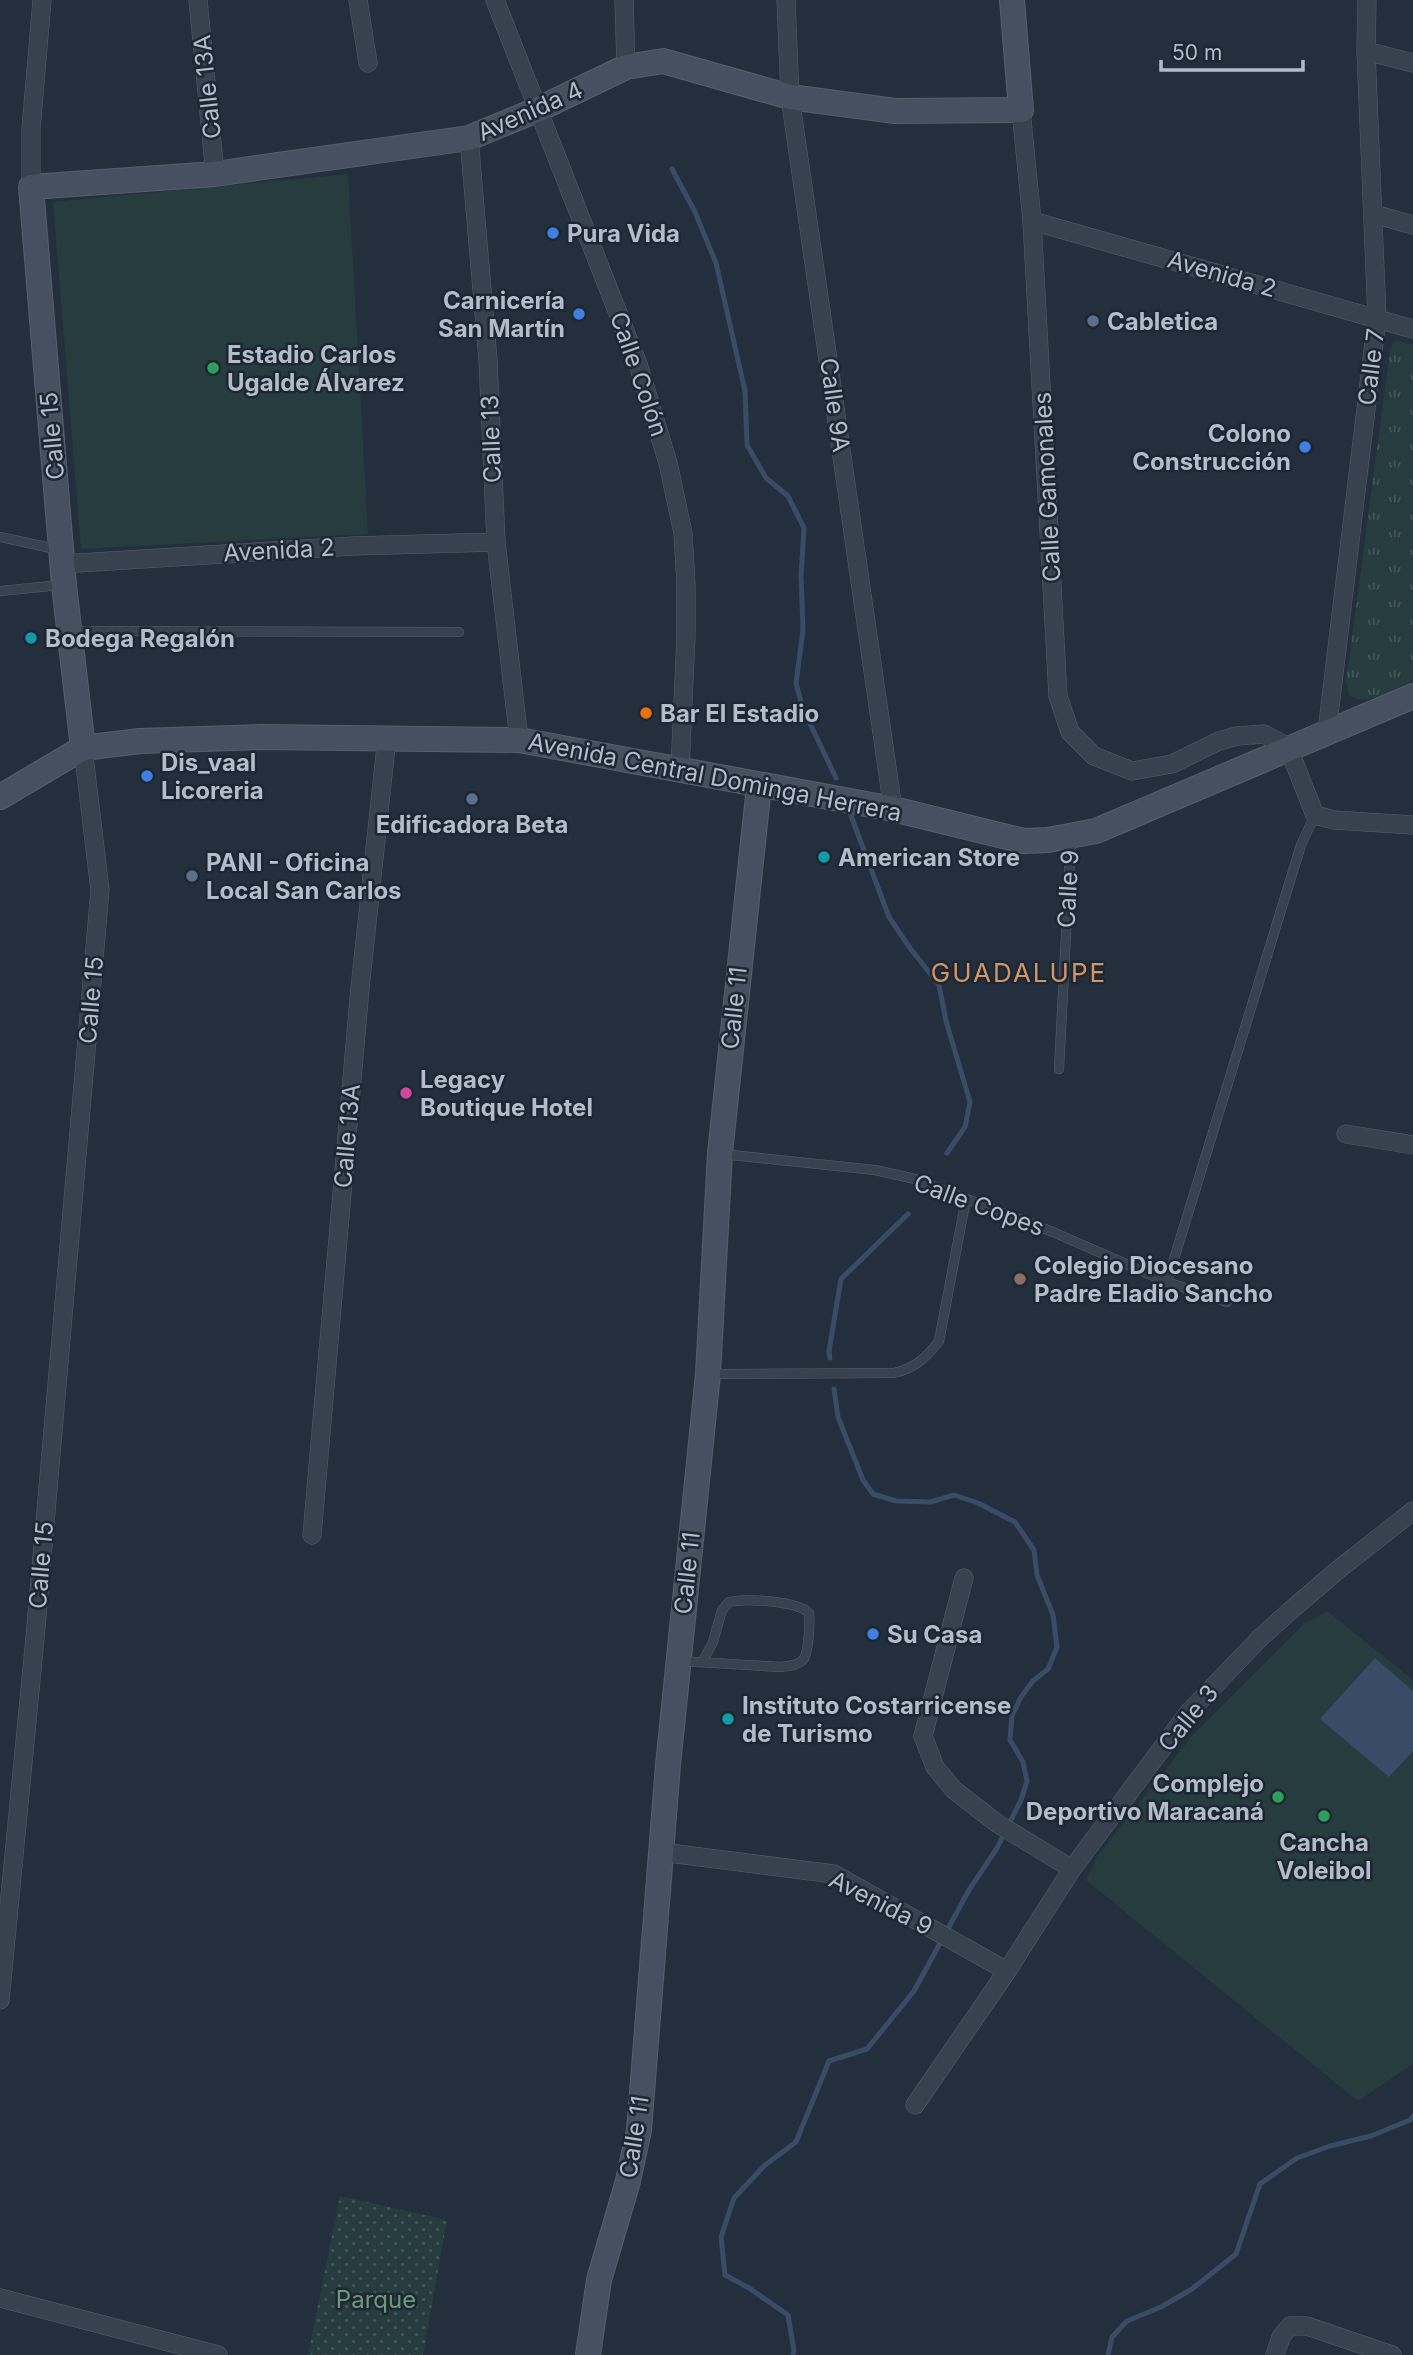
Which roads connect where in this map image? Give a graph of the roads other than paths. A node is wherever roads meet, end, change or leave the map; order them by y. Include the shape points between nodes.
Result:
1 (42, 0) edge
2 (198, 0) edge
3 (358, 0) edge
4 (495, 0) edge
5 (624, 0) edge
6 (786, 0) edge
7 (1012, 0) edge
8 (1367, 0) edge
9 (1366, 51) junction
10 (368, 63) dead end
11 (1413, 63) edge
12 (626, 67) junction
13 (790, 97) junction
14 (539, 109) junction
15 (1021, 110) junction
16 (468, 138) junction
17 (215, 174) junction
18 (32, 187) junction
19 (1374, 214) junction
20 (1032, 220) junction
21 (1413, 225) edge
22 (1377, 318) junction
23 (1413, 329) edge
24 (0, 537) edge
25 (496, 542) junction
26 (62, 566) junction
27 (0, 591) edge
28 (69, 631) junction
29 (458, 632) dead end
30 (1413, 696) edge
31 (1327, 731) junction
32 (387, 737) junction
33 (519, 740) junction
34 (1288, 747) junction
35 (83, 748) junction
36 (680, 769) junction
37 (759, 786) junction
38 (0, 797) edge
39 (893, 809) junction
40 (1315, 815) junction
41 (1413, 825) edge
42 (1071, 836) junction
43 (1059, 1069) dead end
44 (1346, 1134) dead end
45 (1413, 1145) edge
46 (720, 1153) junction
47 (966, 1199) junction
48 (1167, 1282) junction
49 (1227, 1302) dead end
50 (708, 1374) junction
51 (1413, 1511) edge
52 (312, 1535) dead end
53 (964, 1578) dead end
54 (678, 1661) junction
55 (703, 1661) junction
56 (661, 1852) junction
57 (1072, 1869) junction
58 (1007, 1971) junction
59 (0, 2000) edge
60 (915, 2105) dead end
61 (0, 2298) edge
62 (218, 2355) edge
63 (588, 2355) edge
64 (1275, 2355) edge
65 (1392, 2355) edge

1 - 18 street, Calle 15 via 31,129
2 - 17 street, Calle 13A
3 - 10 street
4 - 14 street, Calle Colón
5 - 12 street
6 - 13 street, Calle 9A
7 - 15 street, Calle Gamonales
8 - 9 street, Calle 7
9 - 11 street
9 - 19 street, Calle 7
12 - 13 street, Avenida 4 via 663,61
12 - 14 street, Avenida 4
13 - 15 street, Avenida 4 via 895,111
13 - 39 street, Calle 9A
14 - 16 street, Avenida 4
14 - 36 street, Calle Colón via 638,364 668,463 683,533 686,636
15 - 20 street, Calle Gamonales
16 - 17 street, Avenida 4
16 - 25 street, Calle 13 via 488,360
17 - 18 street, Avenida 4
18 - 26 street, Calle 15
19 - 21 street
19 - 22 street, Calle 7
20 - 22 street, Avenida 2
20 - 34 street, Calle Gamonales via 1058,696 1070,732 1094,756 1132,771 1172,764 1237,736 1264,734
22 - 23 street, Avenida 2
22 - 31 street, Calle 7
24 - 26 lane
25 - 26 street, Avenida 2 via 353,546
25 - 33 street, Calle 13
26 - 27 lane
26 - 28 street, Calle 15
28 - 29 lane
28 - 35 street, Calle 15
30 - 31 street, Avenida Central Dominga Herrera
31 - 34 street, Avenida Central Dominga Herrera
32 - 33 street, Avenida Central Dominga Herrera
32 - 35 street, Avenida Central Dominga Herrera via 140,741
32 - 52 street, Calle 13A
33 - 36 street, Avenida Central Dominga Herrera
34 - 40 street
34 - 42 street, Avenida Central Dominga Herrera via 1096,831
35 - 38 street, Avenida Central Dominga Herrera
35 - 59 street, Calle 15 via 100,890
36 - 37 street, Avenida Central Dominga Herrera
37 - 39 street, Avenida Central Dominga Herrera
37 - 46 street, Calle 11
39 - 42 street, Avenida Central Dominga Herrera via 1024,841
40 - 41 street
40 - 48 lane via 1301,845
42 - 43 lane, Calle 9
44 - 45 street
46 - 47 lane, Calle Copes via 875,1170 915,1179
46 - 50 street, Calle 11
47 - 48 lane, Calle Copes
47 - 50 lane via 939,1341 910,1369 894,1373
48 - 49 lane, Calle Copes
50 - 54 street, Calle 11
51 - 57 street, Calle 3 via 1290,1611 1189,1712
53 - 57 street via 923,1736 935,1767 954,1790 998,1824
54 - 55 lane
54 - 56 street, Calle 11
55 - 55 lane via 794,1666 806,1656 809,1613 797,1605 729,1602
56 - 58 street, Avenida 9 via 834,1874
56 - 63 street, Calle 11 via 639,2130 599,2280
57 - 58 street, Calle 3
58 - 60 street, Calle 3
61 - 62 street
64 - 65 street via 1290,2326 1307,2326

